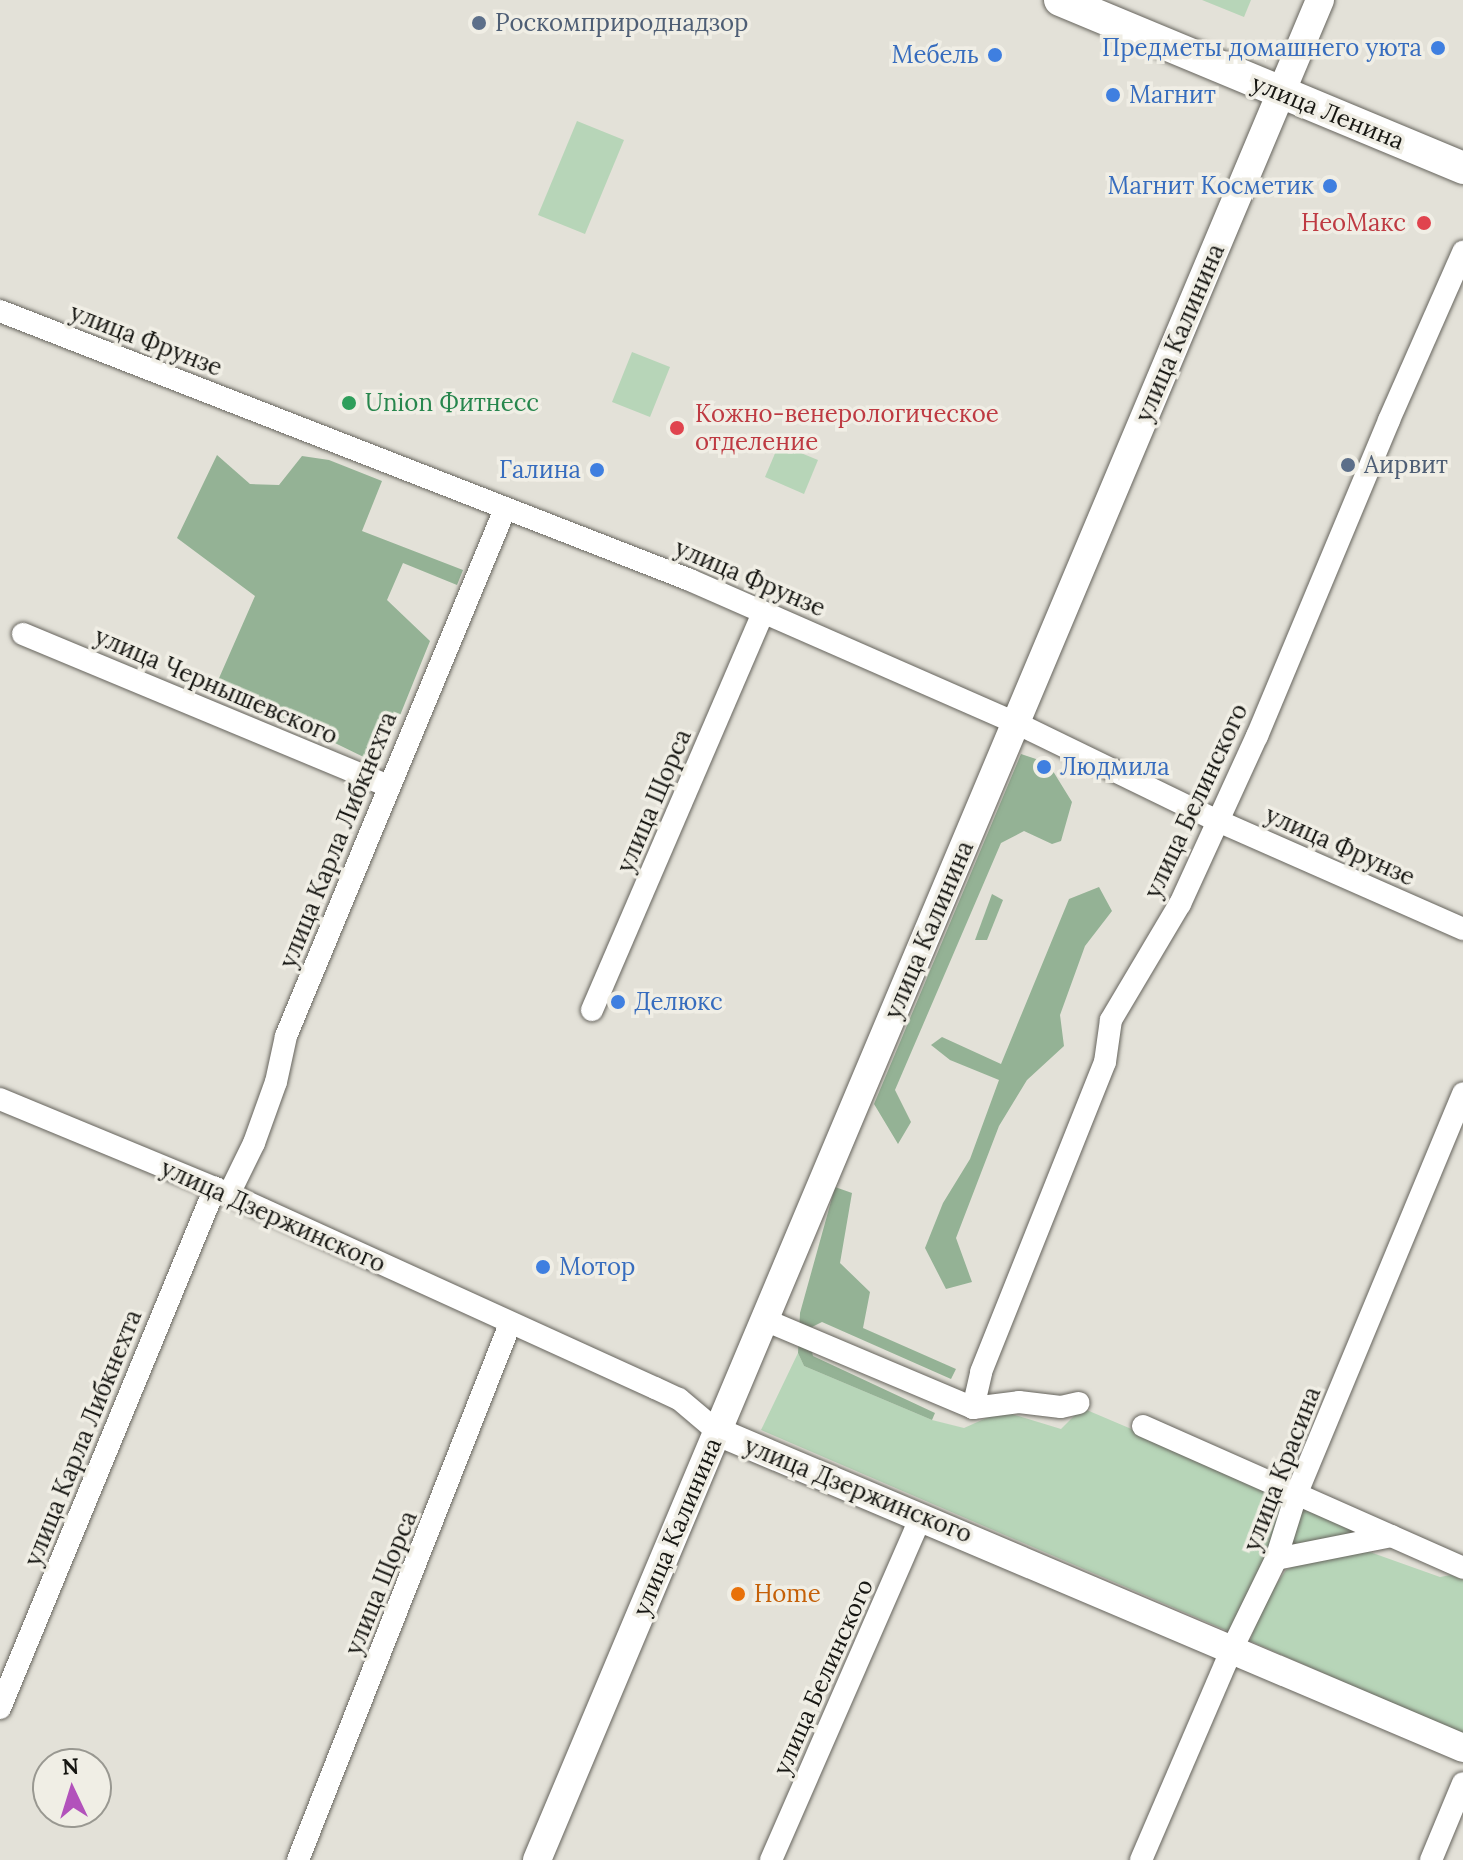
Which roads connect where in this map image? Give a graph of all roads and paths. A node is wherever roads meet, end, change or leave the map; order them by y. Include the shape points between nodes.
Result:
1 (1060, 0) edge
2 (1320, 0) edge
3 (1282, 93) junction
4 (1463, 168) edge
5 (1463, 252) edge
6 (0, 311) edge
7 (505, 509) junction
8 (763, 613) junction
9 (23, 634) dead end
10 (1016, 723) junction
11 (388, 786) junction
12 (1216, 820) junction
13 (1463, 929) edge
14 (592, 1010) dead end
15 (1463, 1093) edge
16 (0, 1099) edge
17 (222, 1191) junction
18 (765, 1320) junction
19 (510, 1324) junction
20 (1079, 1403) dead end
21 (973, 1408) junction
22 (1143, 1426) dead end
23 (718, 1432) junction
24 (1296, 1495) junction
25 (921, 1516) junction
26 (1392, 1536) junction
27 (1276, 1559) junction
28 (1463, 1568) edge
29 (1232, 1649) junction
30 (0, 1708) edge
31 (1463, 1748) edge
32 (1463, 1783) edge
33 (298, 1860) edge
34 (537, 1860) edge
35 (771, 1860) edge
36 (1141, 1860) edge
37 (1431, 1860) edge

1 - 3 main road, улица Ленина
2 - 3 street, улица Калинина
3 - 4 main road, улица Ленина
3 - 10 street, улица Калинина
5 - 12 street, улица Белинского via 1257,736
6 - 7 street, улица Фрунзе
7 - 8 street, улица Фрунзе via 615,549
7 - 11 street, улица Карла Либкнехта
8 - 10 street, улица Фрунзе
8 - 14 street, улица Щорса
9 - 11 street, улица Чернышевского
10 - 12 street, улица Фрунзе
10 - 18 street, улица Калинина
11 - 17 street, улица Карла Либкнехта via 286,1036 254,1143
12 - 13 street, улица Фрунзе
12 - 21 street, улица Белинского via 1180,904 1111,1020 1105,1062 981,1372
15 - 24 street, улица Красина
16 - 17 street, улица Дзержинского
17 - 19 street, улица Дзержинского
17 - 30 street, улица Карла Либкнехта
18 - 21 street
18 - 23 street, улица Калинина
19 - 23 street, улица Дзержинского via 679,1399
19 - 33 street, улица Щорса
20 - 21 street
22 - 24 street
23 - 25 street, улица Дзержинского
23 - 34 street, улица Калинина
24 - 26 street
24 - 27 street, улица Красина
25 - 29 street, улица Дзержинского
25 - 35 street, улица Белинского
26 - 27 street
26 - 28 street
27 - 29 street, улица Красина
29 - 31 street, улица Дзержинского
29 - 36 street, улица Красина
32 - 37 street

